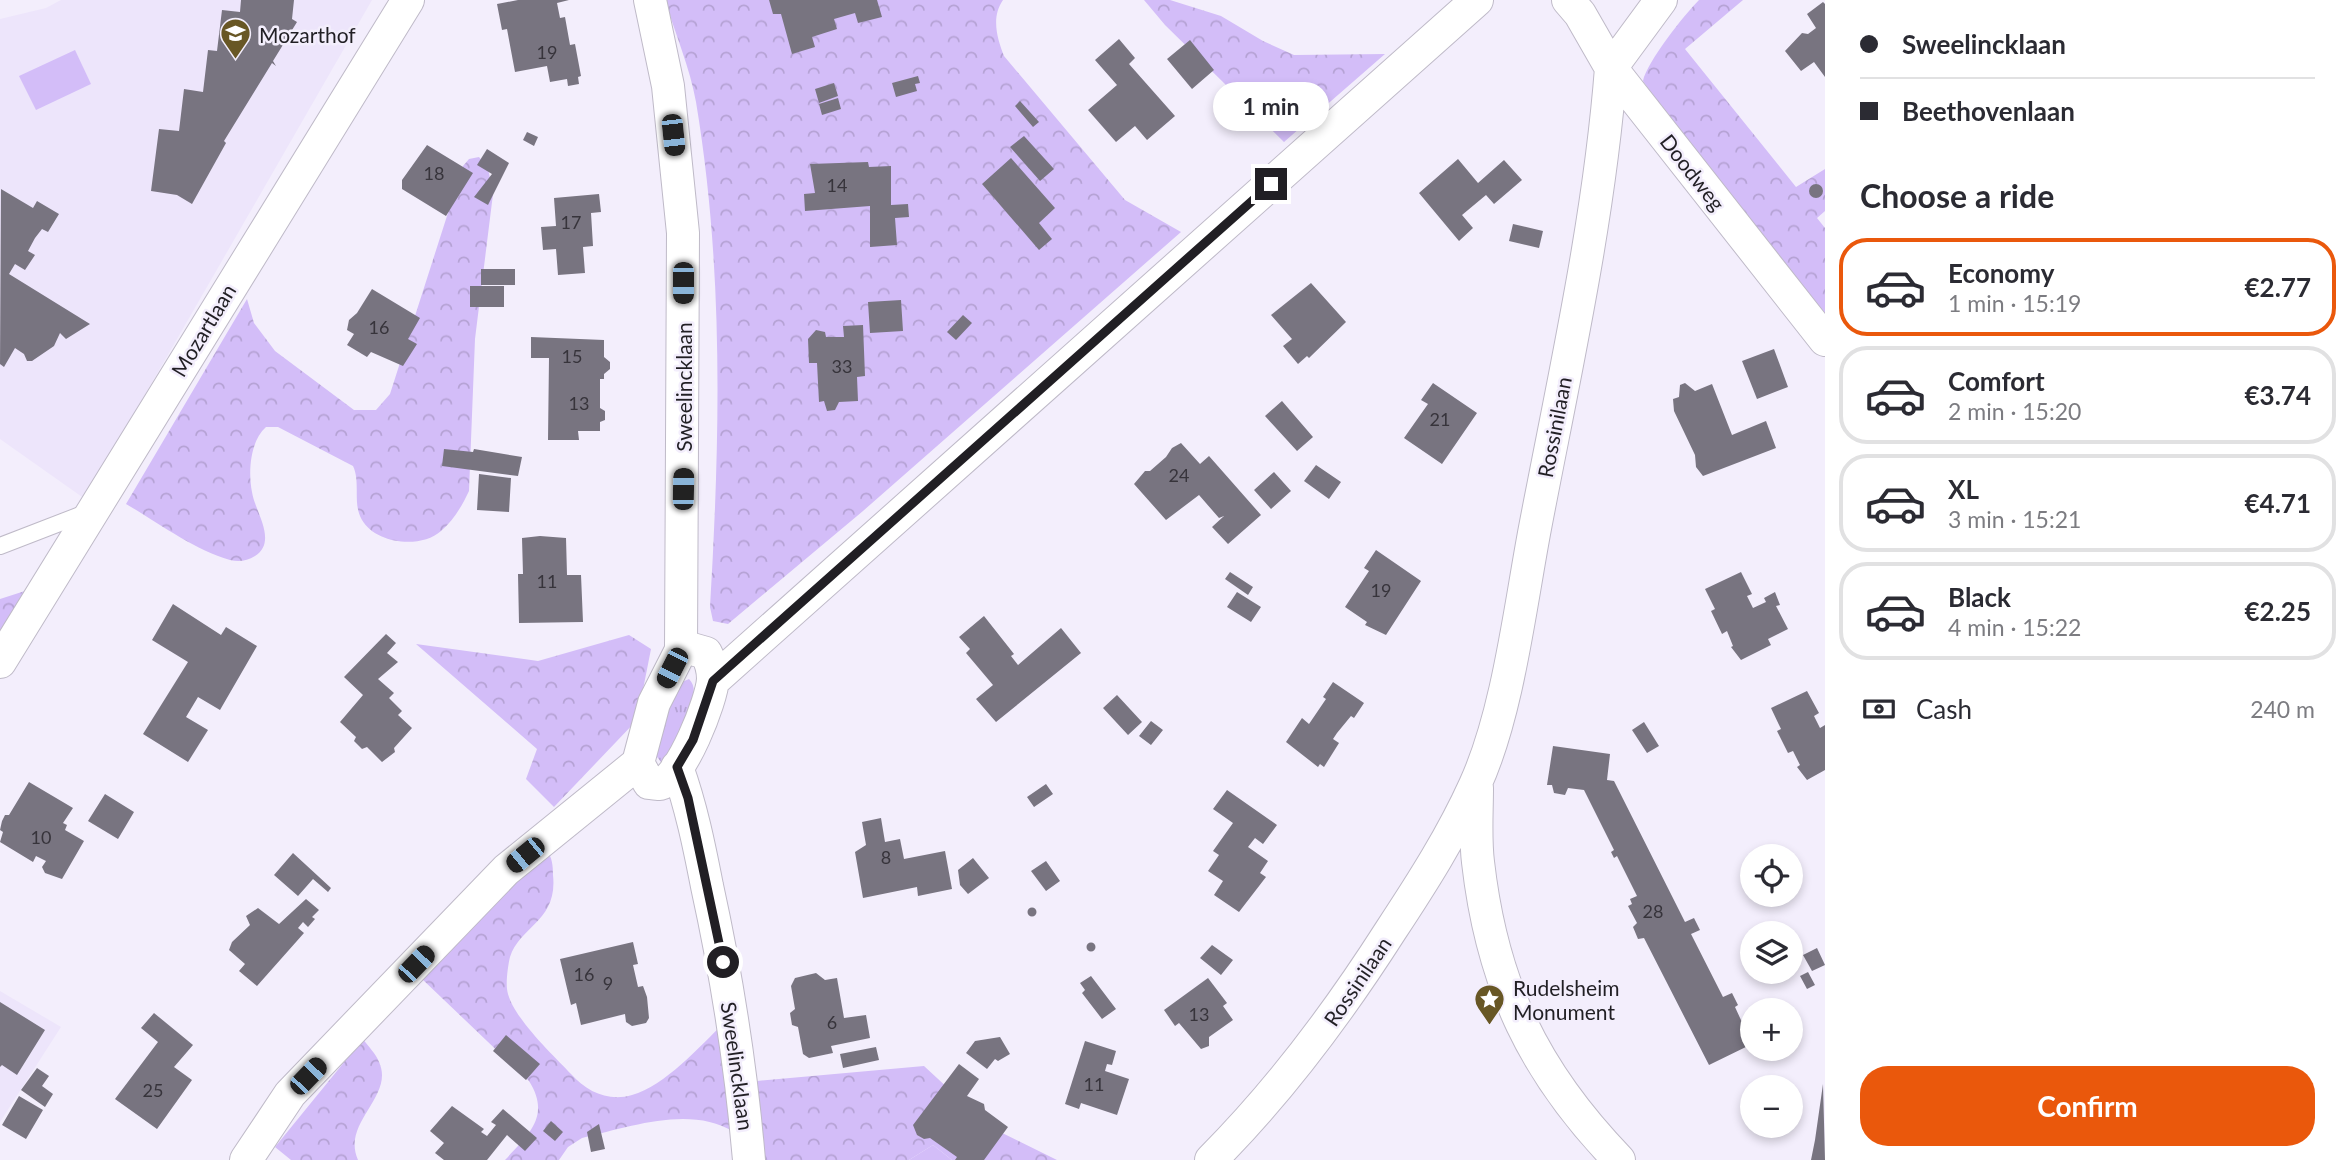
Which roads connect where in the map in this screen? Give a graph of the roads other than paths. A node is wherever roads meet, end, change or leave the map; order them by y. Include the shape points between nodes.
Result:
1 (408, 0) edge
2 (650, 0) edge
3 (1477, 0) edge
4 (1568, 0) edge
5 (1661, 0) edge
6 (1611, 68) junction
7 (1825, 340) edge
8 (93, 510) junction
9 (0, 546) edge
10 (681, 650) junction
11 (0, 662) edge
12 (713, 681) junction
13 (638, 763) junction
14 (677, 767) junction
15 (1476, 783) junction
16 (246, 1160) edge
17 (749, 1160) edge
18 (1211, 1160) edge
19 (1619, 1160) edge

1 - 8 street, Mozartlaan
2 - 10 street, Sweelincklaan via 668,86 683,233
3 - 12 street
4 - 6 street, Doodweg
5 - 6 street
6 - 7 street, Doodweg
6 - 15 street, Rossinilaan via 1604,151 1566,366 1502,701
8 - 9 lane
8 - 11 street, Mozartlaan
10 - 12 street via 706,653
10 - 13 street, Sweelincklaan via 654,703
12 - 14 street via 693,740
13 - 14 street via 649,783 668,779
13 - 16 street via 506,870 290,1094
14 - 17 street, Sweelincklaan via 719,937 740,1063
15 - 18 street, Rossinilaan via 1435,863 1332,1020 1256,1115
15 - 19 street, Rossinilaan via 1478,862 1505,989 1534,1053 1566,1101

